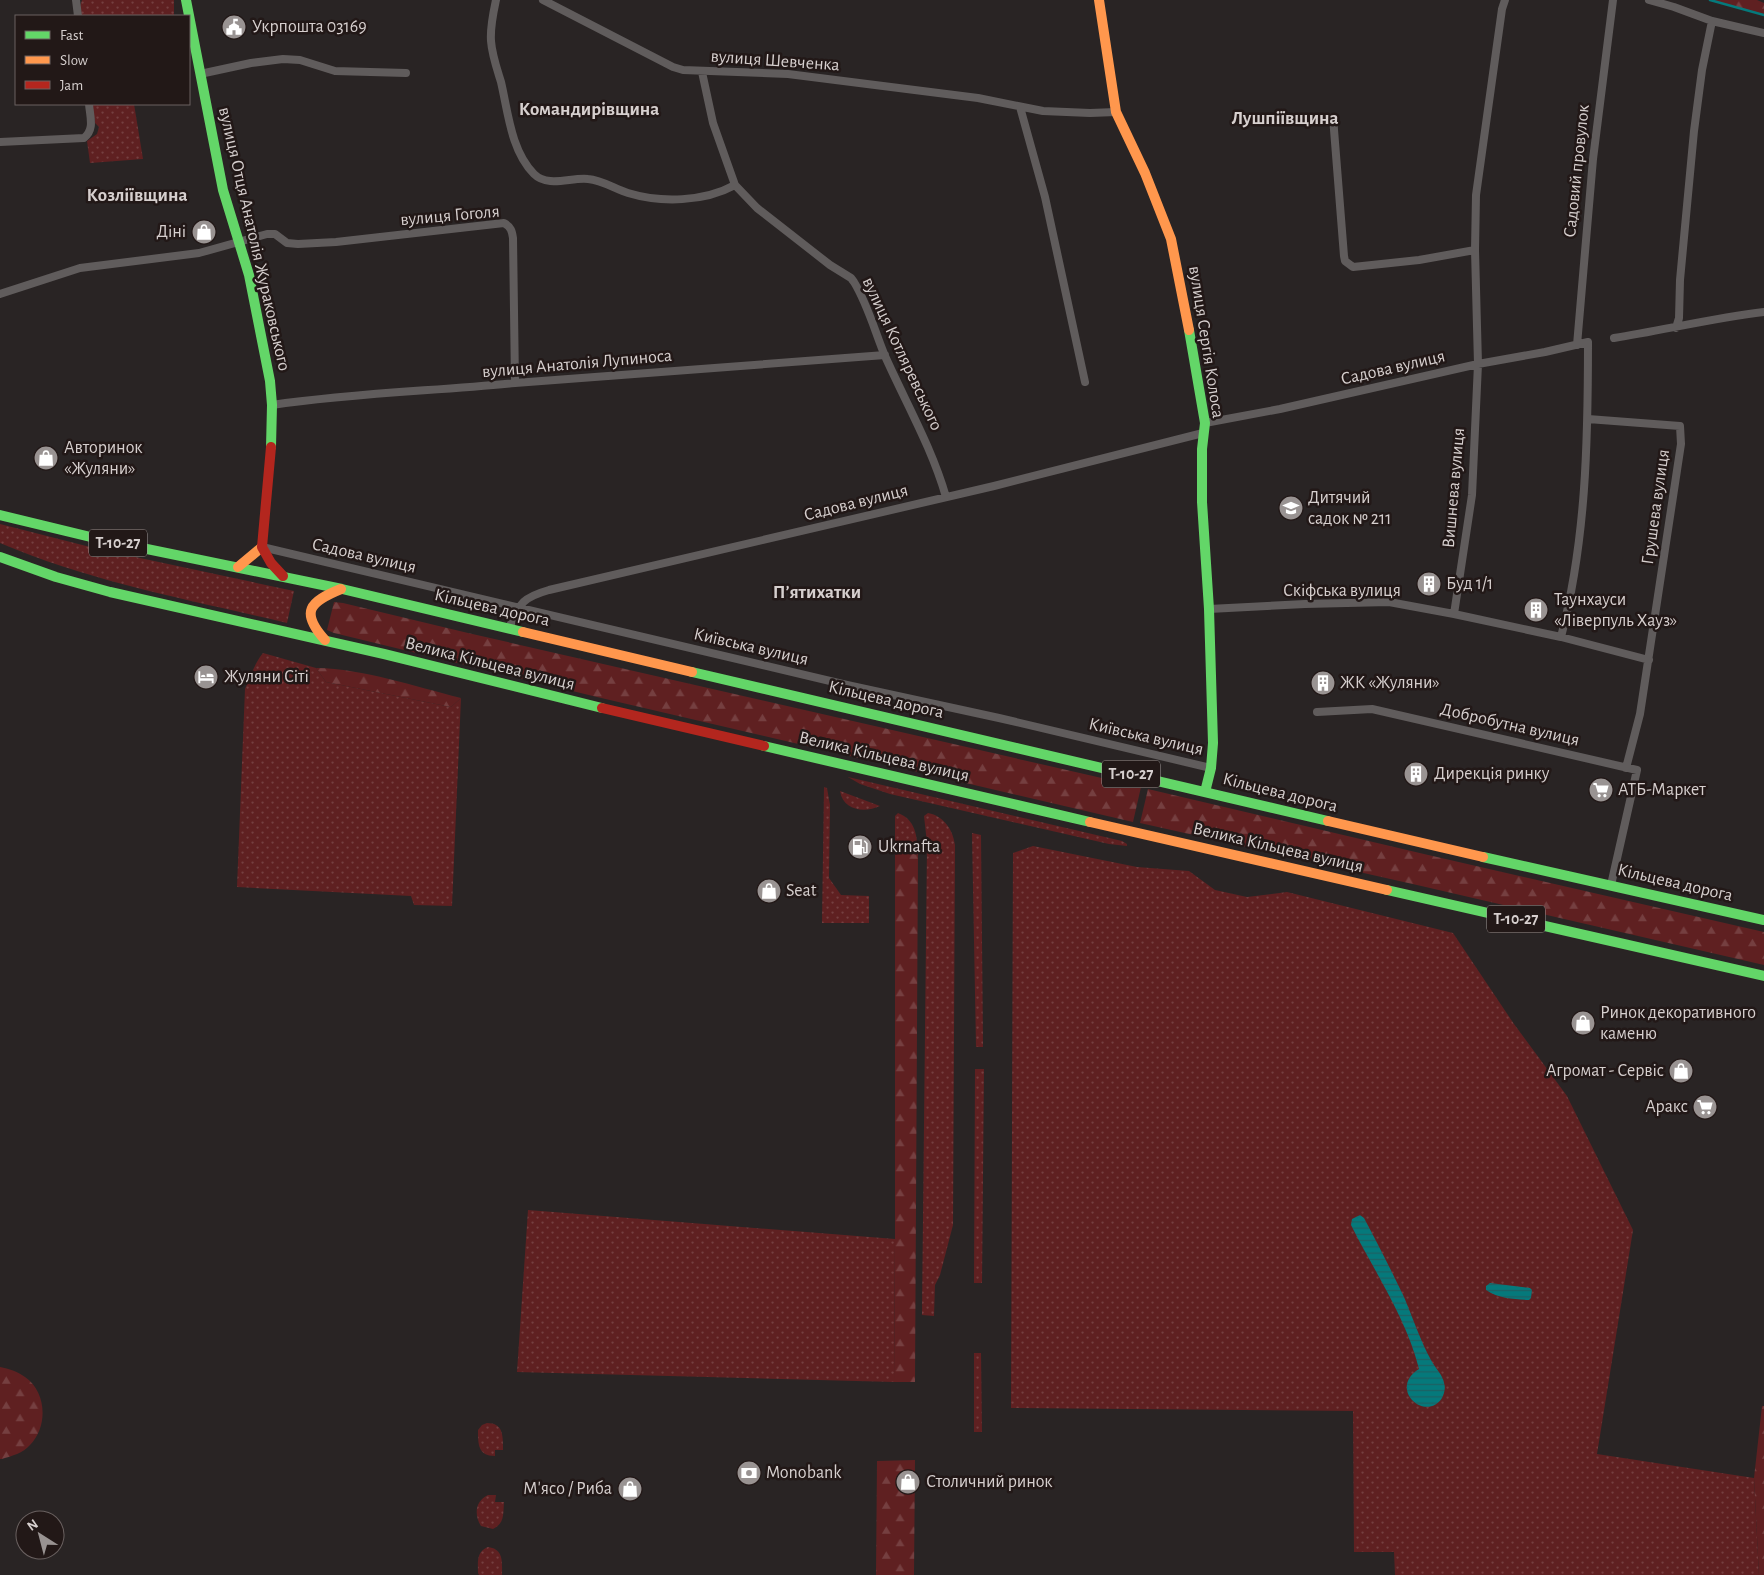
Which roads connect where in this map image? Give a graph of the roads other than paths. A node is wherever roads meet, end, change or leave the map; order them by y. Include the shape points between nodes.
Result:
1 (76, 0) edge
2 (186, 0) edge
3 (496, 0) edge
4 (543, 0) edge
5 (1099, 0) edge
6 (1504, 0) edge
7 (1613, 0) edge
8 (1649, 0) edge
9 (78, 15) edge
10 (189, 15) edge
11 (190, 21) edge
12 (1712, 21) junction
13 (1764, 33) edge
14 (702, 72) junction
15 (406, 73) dead end
16 (200, 74) junction
17 (89, 105) edge
18 (1020, 107) junction
19 (1116, 112) junction
20 (1332, 117) dead end
21 (0, 142) edge
22 (735, 185) junction
23 (240, 241) junction
24 (1475, 250) junction
25 (0, 294) edge
26 (1764, 312) edge
27 (1676, 328) junction
28 (1614, 338) dead end
29 (1577, 345) junction
30 (885, 354) junction
31 (1478, 364) junction
32 (514, 382) junction
33 (1085, 382) dead end
34 (272, 405) junction
35 (1588, 419) junction
36 (1204, 428) junction
37 (946, 497) junction
38 (0, 514) edge
39 (262, 547) junction
40 (0, 557) edge
41 (238, 567) junction
42 (283, 576) junction
43 (342, 589) junction
44 (519, 607) junction
45 (1209, 609) junction
46 (1454, 614) junction
47 (508, 628) junction
48 (1561, 637) junction
49 (325, 640) junction
50 (1649, 660) junction
51 (1317, 712) dead end
52 (1211, 768) junction
53 (1626, 768) junction
54 (1206, 792) junction
55 (1611, 886) junction
56 (1764, 915) edge
57 (1753, 918) junction
58 (1764, 920) edge
59 (1764, 976) edge

1 - 9 street
2 - 10 main road, вулиця Отця Анатолія Жураковського
3 - 22 street via 491,30 493,55 518,147 528,168 537,177 552,182 589,179 629,193 669,199 713,195
4 - 14 street, вулиця Шевченка via 673,67
5 - 19 main road, вулиця Сергія Колоса
6 - 24 street via 1477,186
7 - 29 street, Садовий провулок via 1592,169
8 - 12 street
11 - 16 main road, вулиця Отця Анатолія Жураковського
12 - 13 street
12 - 27 street via 1694,131
14 - 18 street, вулиця Шевченка via 788,74 978,98
14 - 22 street, вулиця Котляревського
15 - 16 street via 335,71 300,60 284,59
16 - 23 main road, вулиця Отця Анатолія Жураковського via 223,190
17 - 21 street via 92,128 84,138
18 - 19 street, вулиця Шевченка via 1043,111
18 - 33 street via 1045,197
19 - 36 main road, вулиця Сергія Колоса via 1171,238
20 - 24 street via 1344,256 1348,264 1354,267 1419,260
22 - 30 street, вулиця Котляревського via 757,208 851,278
23 - 25 street via 199,253 80,268
23 - 32 street, вулиця Гоголя via 275,234 287,243 336,242 504,223 512,230 513,238
23 - 34 main road, вулиця Отця Анатолія Жураковського via 270,381
24 - 31 street
26 - 27 street
27 - 28 street
29 - 31 street, Садова вулиця
29 - 35 street, Садова вулиця via 1588,342
30 - 32 street, вулиця Анатолія Лупиноса
30 - 37 street, вулиця Котляревського via 924,436
31 - 36 street, Садова вулиця
31 - 46 street, Вишнева вулиця via 1472,495
32 - 34 street, вулиця Анатолія Лупиноса
34 - 39 main road, вулиця Отця Анатолія Жураковського
35 - 48 street via 1580,538
35 - 50 street, Грушева вулиця via 1680,426 1681,444
36 - 37 street, Садова вулиця
36 - 45 main road, вулиця Сергія Колоса via 1202,502
37 - 44 street, Садова вулиця via 549,590 526,598
38 - 41 main road, Кільцева дорога / Т-10-27 via 103,540
39 - 41 main road
39 - 42 main road
39 - 44 street, Садова вулиця
40 - 49 main road, Велика Кільцева вулиця / Т-10-27 via 110,592
41 - 42 main road, Кільцева дорога / Т-10-27
42 - 43 main road, Кільцева дорога / Т-10-27
43 - 47 main road, Кільцева дорога / Т-10-27
43 - 49 main road via 318,599 312,608 312,626
44 - 47 street, Садова вулиця
44 - 52 street, Київська вулиця
45 - 46 street, Скіфська вулиця via 1389,602
45 - 52 main road, вулиця Сергія Колоса
46 - 48 street, Скіфська вулиця
47 - 54 main road, Кільцева дорога / Т-10-27
48 - 50 street, Скіфська вулиця
49 - 59 main road, Велика Кільцева вулиця / Т-10-27 via 646,719
50 - 53 street, Грушева вулиця
51 - 53 street, Добробутна вулиця via 1372,709
52 - 54 main road, вулиця Сергія Колоса
53 - 55 street, Добробутна вулиця via 1637,770
54 - 55 main road, Кільцева дорога / Т-10-27
55 - 57 main road, Кільцева дорога / Т-10-27
56 - 57 main road
57 - 58 main road, Кільцева дорога / Т-10-27

